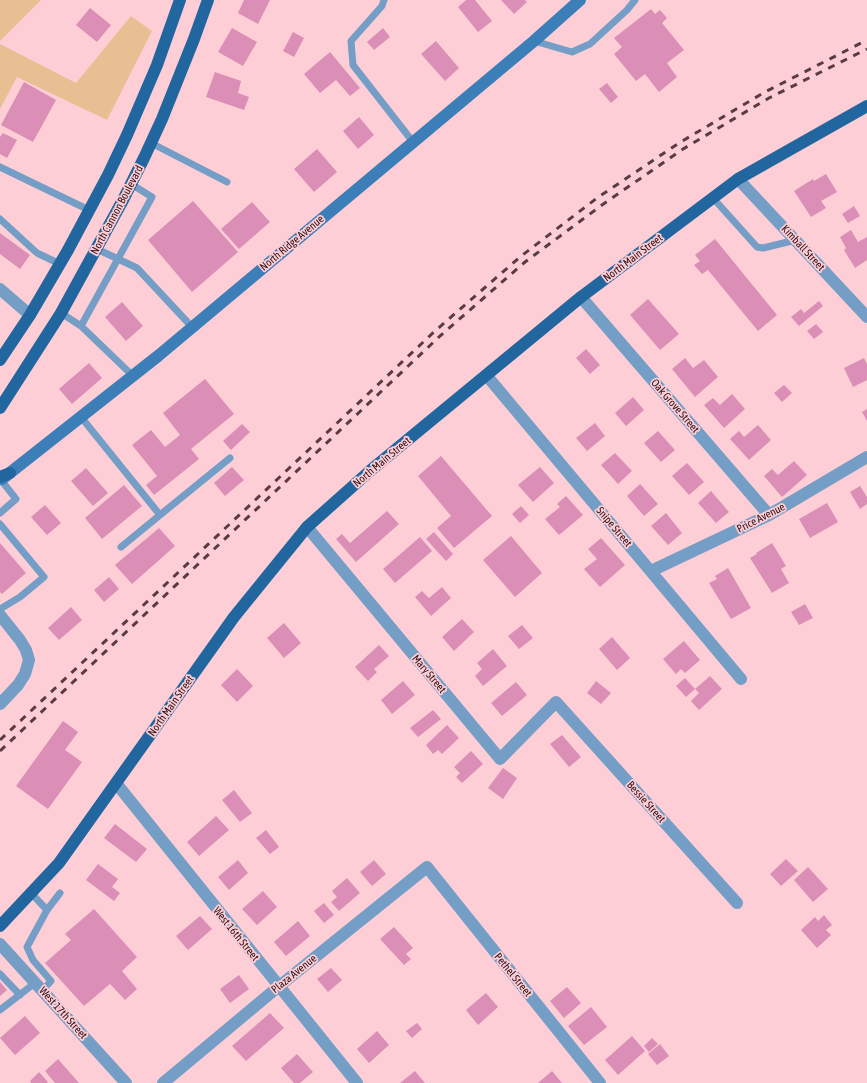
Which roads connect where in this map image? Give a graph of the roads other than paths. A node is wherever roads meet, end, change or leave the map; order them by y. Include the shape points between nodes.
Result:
1 (180, 0) edge
2 (208, 0) edge
3 (384, 0) edge
4 (580, 0) edge
5 (635, 0) edge
6 (534, 41) junction
7 (867, 106) edge
8 (413, 142) junction
9 (151, 143) junction
10 (0, 167) edge
11 (738, 179) junction
12 (227, 182) dead end
13 (131, 184) junction
14 (713, 198) junction
15 (89, 210) junction
16 (0, 218) edge
17 (796, 240) junction
18 (97, 249) junction
19 (118, 259) junction
20 (60, 264) junction
21 (0, 289) edge
22 (581, 297) junction
23 (61, 313) junction
24 (30, 315) junction
25 (867, 317) edge
26 (81, 326) junction
27 (192, 327) junction
28 (0, 360) edge
29 (133, 376) junction
30 (487, 376) junction
31 (0, 408) edge
32 (81, 417) junction
33 (867, 456) edge
34 (230, 458) dead end
35 (3, 477) edge
36 (0, 513) edge
37 (160, 515) junction
38 (769, 515) junction
39 (0, 524) edge
40 (307, 527) junction
41 (121, 547) dead end
42 (651, 571) junction
43 (0, 608) edge
44 (0, 615) edge
45 (742, 679) dead end
46 (556, 702) joint
47 (0, 704) edge
48 (116, 783) junction
49 (427, 867) joint
50 (31, 893) junction
51 (60, 893) dead end
52 (737, 903) dead end
53 (47, 910) junction
54 (0, 926) edge
55 (0, 944) edge
56 (0, 974) edge
57 (39, 987) junction
58 (278, 987) junction
59 (20, 995) junction
60 (0, 1010) edge
61 (126, 1083) edge
62 (163, 1083) edge
63 (357, 1083) edge
64 (600, 1083) edge

1 - 15 main road via 127,135
2 - 9 main road, North Cannon Boulevard
3 - 8 lane via 382,6 352,41 353,65
4 - 6 street, North Ridge Avenue
5 - 6 lane via 590,44 572,52
6 - 8 street, North Ridge Avenue
7 - 11 main road, North Main Street
8 - 27 street, North Ridge Avenue
9 - 12 lane
9 - 13 main road, North Cannon Boulevard
10 - 15 lane
11 - 14 main road, North Main Street
11 - 17 street, Kimball Street
13 - 18 main road, North Cannon Boulevard
13 - 19 lane via 152,197
14 - 17 lane via 758,247
14 - 22 main road, North Main Street
15 - 20 main road
16 - 20 lane via 37,253
17 - 25 street, Kimball Street
18 - 19 lane
18 - 23 main road, North Cannon Boulevard
19 - 26 lane
19 - 27 lane via 137,268
20 - 24 main road
21 - 24 street
22 - 30 main road, North Main Street
22 - 38 street, Oak Grove Street
23 - 26 lane
23 - 31 main road, North Cannon Boulevard
24 - 28 main road
26 - 29 lane
27 - 29 street, North Ridge Avenue
29 - 32 street, North Ridge Avenue
30 - 40 main road, North Main Street via 371,470
30 - 42 street, Snipe Street
32 - 35 street, North Ridge Avenue
32 - 37 lane
33 - 38 street, Price Avenue
34 - 37 lane
35 - 36 lane via 16,499
37 - 41 lane
38 - 42 street, Price Avenue
39 - 43 lane via 44,576 20,598
40 - 46 street, Mary Street via 500,759
40 - 48 main road, North Main Street via 234,617
42 - 45 street, Snipe Street
44 - 47 street via 20,640 29,660 18,685
46 - 52 street, Bessie Street
48 - 50 main road, North Main Street via 59,863
48 - 58 street, West 16th Street
49 - 58 street, Plaza Avenue
49 - 64 street, Pethel Street
50 - 53 lane
50 - 54 main road, North Main Street
51 - 53 lane
53 - 57 lane via 28,947 33,960 51,981
55 - 57 street, West 17th Street
56 - 59 lane
57 - 59 lane
57 - 61 street, West 17th Street
58 - 62 street, Plaza Avenue
58 - 63 street, West 16th Street
59 - 60 lane

